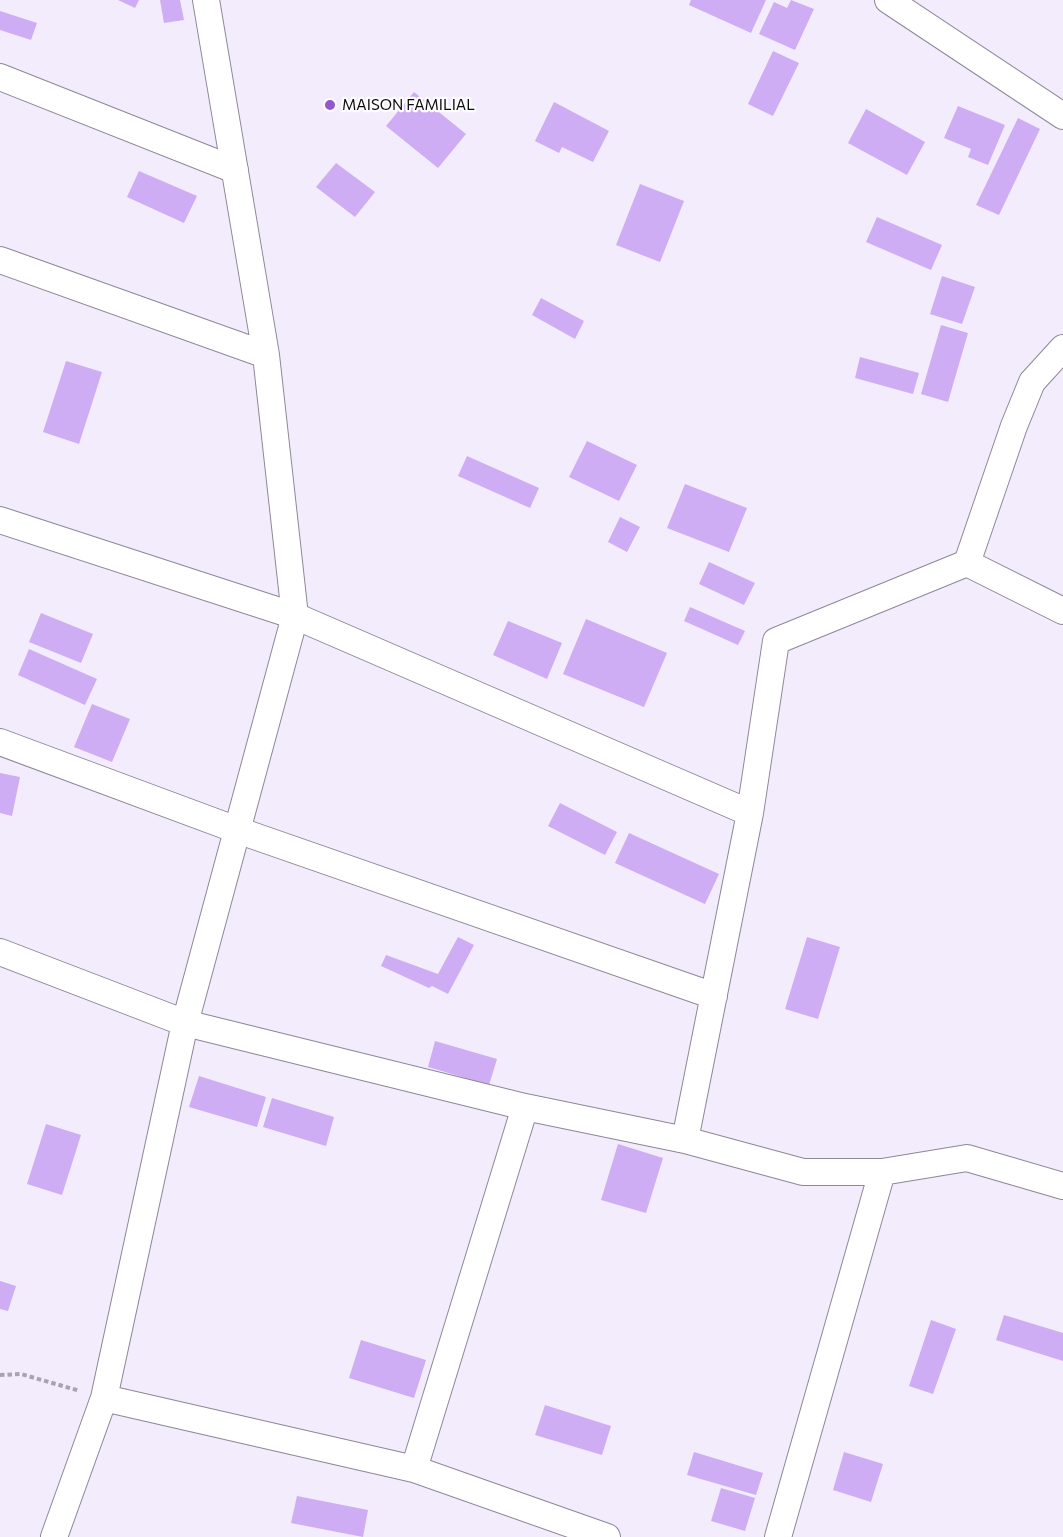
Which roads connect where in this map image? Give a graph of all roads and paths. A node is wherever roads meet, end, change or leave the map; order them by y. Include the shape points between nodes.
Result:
1 (206, 0) edge
2 (888, 0) edge
3 (0, 76) edge
4 (1063, 116) edge
5 (235, 170) junction
6 (0, 260) edge
7 (1063, 348) edge
8 (266, 355) junction
9 (0, 520) edge
10 (967, 563) junction
11 (1063, 611) edge
12 (295, 616) junction
13 (0, 742) edge
14 (750, 813) junction
15 (237, 830) junction
16 (0, 952) edge
17 (714, 996) junction
18 (186, 1023) junction
19 (525, 1107) junction
20 (685, 1140) junction
21 (882, 1172) junction
22 (1063, 1186) edge
23 (0, 1375) edge
24 (104, 1398) junction
25 (414, 1469) junction
26 (54, 1537) edge
27 (607, 1537) edge
28 (778, 1537) edge

1 - 5 street
2 - 4 street
3 - 5 street
5 - 8 street
6 - 8 street
7 - 10 street via 1032,382
8 - 12 street
9 - 12 street
10 - 11 street
10 - 14 street via 776,641
12 - 14 street
12 - 15 street
13 - 15 street
14 - 17 street
15 - 17 street
15 - 18 street
16 - 18 street
17 - 20 street
18 - 19 street
18 - 24 street
19 - 20 street
19 - 25 street
20 - 21 street via 803,1172
21 - 22 street via 967,1158
21 - 28 street
23 - 24 path via 21,1374
24 - 25 street
24 - 26 street
25 - 27 street

